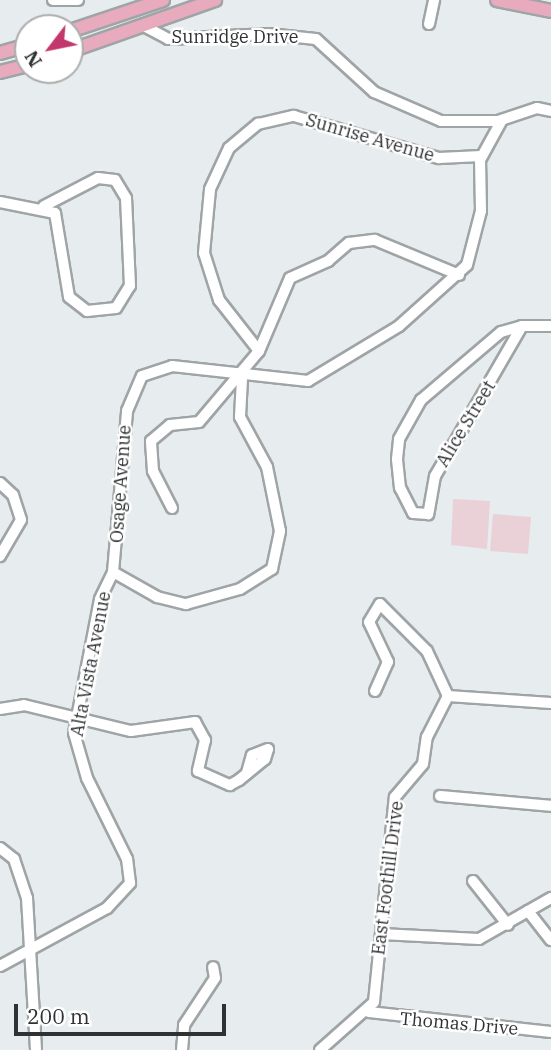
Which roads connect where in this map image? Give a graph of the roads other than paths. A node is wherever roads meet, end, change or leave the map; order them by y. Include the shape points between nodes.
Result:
1 (53, 0) edge
2 (78, 0) edge
3 (163, 0) edge
4 (215, 0) edge
5 (434, 0) edge
6 (497, 0) edge
7 (551, 11) edge
8 (429, 23) dead end
9 (84, 26) edge
10 (144, 26) junction
11 (84, 46) edge
12 (551, 111) edge
13 (502, 120) junction
14 (481, 156) junction
15 (0, 202) edge
16 (44, 206) junction
17 (459, 275) junction
18 (522, 326) junction
19 (551, 326) edge
20 (259, 351) junction
21 (242, 379) junction
22 (0, 484) edge
23 (172, 508) dead end
24 (0, 556) edge
25 (113, 572) junction
26 (375, 691) dead end
27 (448, 696) junction
28 (551, 704) edge
29 (0, 709) edge
30 (77, 718) junction
31 (247, 773) dead end
32 (440, 796) dead end
33 (551, 806) edge
34 (0, 848) edge
35 (473, 881) dead end
36 (551, 898) edge
37 (528, 911) junction
38 (508, 925) junction
39 (381, 934) junction
40 (551, 940) edge
41 (32, 950) junction
42 (0, 966) edge
43 (213, 967) dead end
44 (369, 1012) junction
45 (551, 1032) edge
46 (36, 1050) edge
47 (182, 1050) edge
48 (320, 1050) edge

1 - 2 street
3 - 9 main road
4 - 10 main road
5 - 8 street
6 - 7 main road
10 - 11 main road
10 - 13 street, Sunridge Drive via 168,39 308,37 325,44 374,92 410,110 461,125
12 - 13 street, Sunridge Drive via 537,107
13 - 14 street
14 - 17 street via 481,211
14 - 20 street, Sunrise Avenue via 439,158 294,116 246,131 220,160 213,180 204,253 219,300
15 - 16 street
16 - 16 street via 61,223 69,297 87,311 116,308 130,286 126,198 115,180 97,178
17 - 20 street via 362,239 328,261 295,271
17 - 21 street via 399,326 322,377
18 - 18 street, Alice Street via 477,346 410,419 397,459 400,488 413,513 428,514 435,476
18 - 19 street, Alice Street
20 - 21 street
21 - 23 street via 199,422 170,425 151,442 153,471
21 - 25 street, Osage Avenue via 172,366 157,366 142,376 124,429
21 - 25 street via 240,417 267,467 280,531 272,569 240,589 186,604 157,597
22 - 24 street via 13,495 21,520
25 - 30 street, Alta Vista Avenue via 100,599
26 - 27 street via 388,662 369,622 380,604 426,652
27 - 28 street
27 - 39 street, East Foothill Drive via 427,737 423,764 395,797
29 - 30 street via 24,705
30 - 31 street via 131,731 195,722 205,740 198,771 230,785
30 - 41 street, Alta Vista Avenue via 77,754 127,859 130,883 107,908
32 - 33 street
34 - 41 street via 14,859 24,885
35 - 38 street
36 - 37 street
37 - 38 street
37 - 40 street
38 - 39 street via 479,939
39 - 44 street, East Foothill Drive
41 - 42 street, Alta Vista Avenue
41 - 46 street
43 - 47 street via 211,986 184,1026
44 - 45 street, Thomas Drive
44 - 48 street

